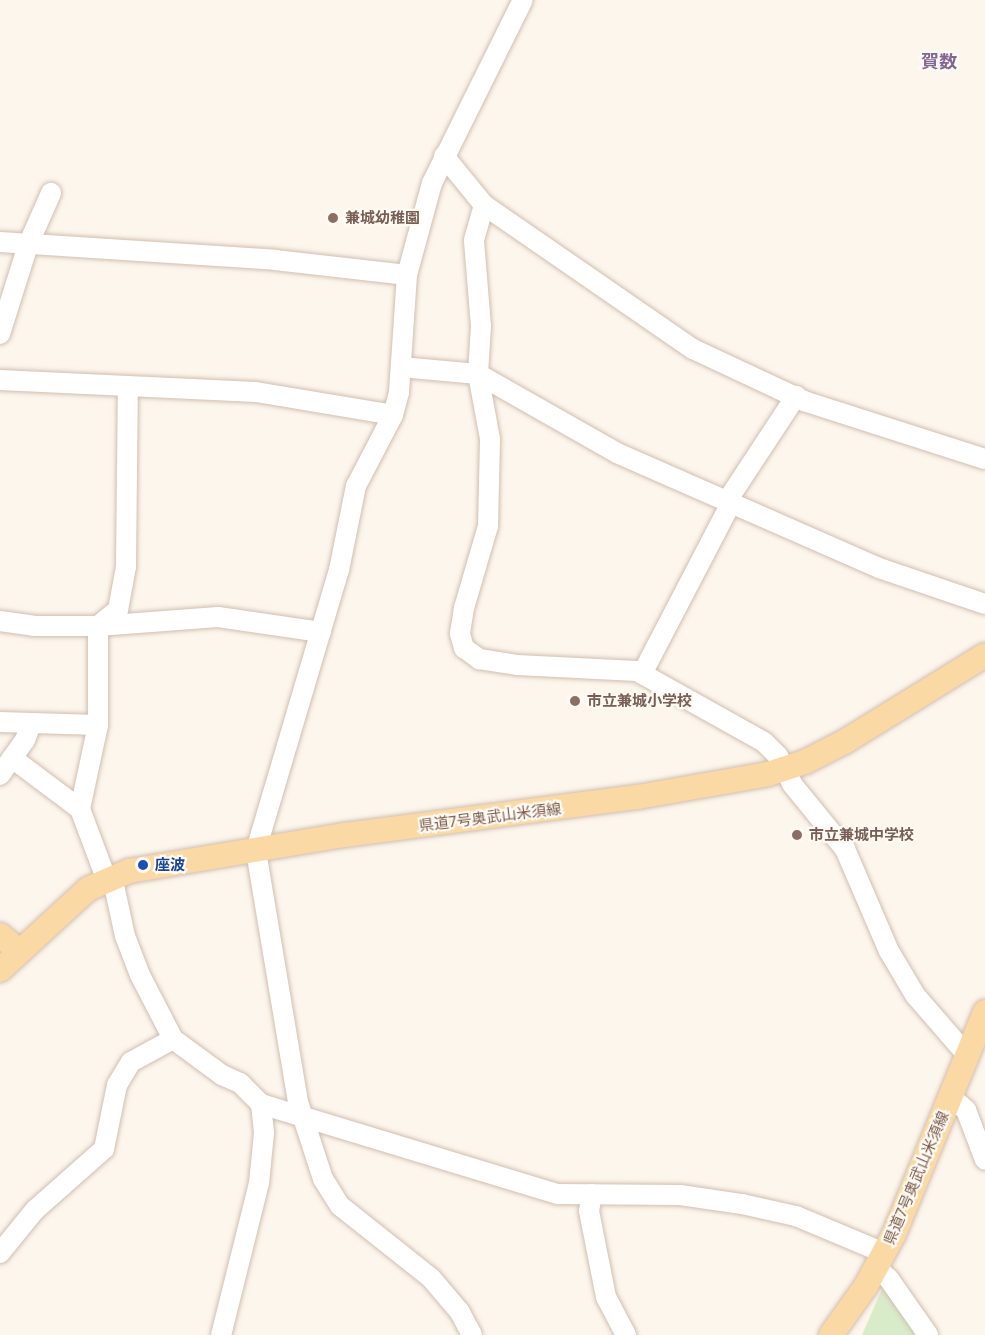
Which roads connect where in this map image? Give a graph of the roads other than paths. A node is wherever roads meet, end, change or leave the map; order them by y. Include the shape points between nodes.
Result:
1 (522, 0) edge
2 (444, 156) junction
3 (51, 193) dead end
4 (484, 205) junction
5 (0, 242) edge
6 (27, 245) junction
7 (407, 275) junction
8 (0, 334) edge
9 (401, 367) junction
10 (478, 374) junction
11 (0, 380) edge
12 (128, 386) junction
13 (796, 396) junction
14 (393, 415) junction
15 (985, 459) edge
16 (729, 502) junction
17 (985, 604) edge
18 (0, 621) edge
19 (98, 626) junction
20 (321, 632) junction
21 (985, 655) edge
22 (642, 674) junction
23 (0, 722) edge
24 (31, 724) junction
25 (98, 725) junction
26 (12, 758) junction
27 (783, 769) junction
28 (0, 775) edge
29 (80, 809) junction
30 (256, 850) junction
31 (109, 877) junction
32 (0, 935) edge
33 (19, 951) junction
34 (0, 970) edge
35 (985, 1012) edge
36 (173, 1039) junction
37 (976, 1044) edge
38 (951, 1098) junction
39 (261, 1104) junction
40 (302, 1120) junction
41 (985, 1160) edge
42 (592, 1194) junction
43 (0, 1253) edge
44 (881, 1260) junction
45 (221, 1335) edge
46 (472, 1335) edge
47 (626, 1335) edge
48 (831, 1335) edge
49 (928, 1335) edge

1 - 2 street
2 - 4 street
2 - 7 street via 432,183
3 - 6 street
4 - 10 street via 474,241 481,326
4 - 13 street via 693,349
5 - 6 street
6 - 7 street via 275,260
6 - 8 street
7 - 9 street
9 - 10 street
9 - 14 street
10 - 16 street via 618,453
10 - 22 street via 490,440 488,526 464,608 460,634 464,648 480,659 603,667
11 - 12 street
12 - 14 street via 256,392
12 - 19 street via 126,567 118,610
13 - 15 street via 892,432
13 - 16 street
14 - 20 street via 356,486
16 - 17 street via 879,568
16 - 22 street
18 - 19 street via 34,626
19 - 20 street via 218,617
19 - 25 street
20 - 30 street
21 - 27 main road, 県道7号奥武山米須線 via 846,741
22 - 27 street via 764,742 778,756
23 - 24 street
24 - 25 street
24 - 26 street
25 - 29 street
26 - 28 street
26 - 29 street
27 - 30 main road, 県道7号奥武山米須線 via 638,797
27 - 37 street via 845,849 889,951 915,995
29 - 31 street
30 - 31 main road, 県道7号奥武山米須線
30 - 40 street
31 - 33 main road, 県道7号奥武山米須線 via 66,907
31 - 36 street via 140,975
32 - 33 main road
33 - 34 main road, 県道7号奥武山米須線
35 - 37 main road, 県道7号奥武山米須線
36 - 39 street via 222,1075 240,1083
36 - 43 street via 131,1062 117,1085 104,1149 35,1210
37 - 38 main road, 県道7号奥武山米須線
38 - 41 street via 966,1110
38 - 44 main road, 県道7号奥武山米須線
39 - 40 street
39 - 45 street via 264,1133 259,1183
40 - 42 street via 558,1194
40 - 46 street via 323,1179 340,1206 431,1278 459,1311
42 - 44 street via 680,1195 796,1216
42 - 47 street via 589,1211 606,1297
44 - 48 main road, 県道7号奥武山米須線
44 - 49 street via 889,1279

